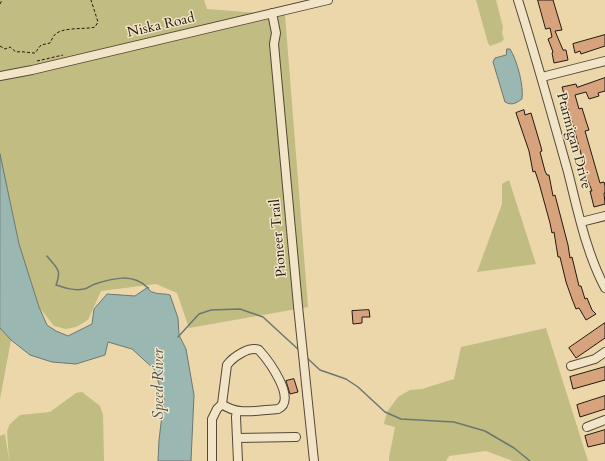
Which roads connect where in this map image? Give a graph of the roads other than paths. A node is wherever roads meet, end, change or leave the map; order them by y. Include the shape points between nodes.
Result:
1 (328, 0) edge
2 (518, 0) edge
3 (272, 13) junction
4 (605, 61) edge
5 (0, 76) edge
6 (542, 78) junction
7 (605, 216) edge
8 (581, 222) junction
9 (605, 288) edge
10 (605, 352) edge
11 (571, 366) dead end
12 (222, 404) junction
13 (237, 411) junction
14 (605, 420) edge
15 (587, 427) dead end
16 (296, 437) dead end
17 (237, 438) junction
18 (212, 461) edge
19 (238, 461) edge
20 (314, 461) edge

1 - 3 street, Niska Road
2 - 6 street, Ptarmigan Drive
3 - 5 street, Niska Road
3 - 20 street, Pioneer Trail via 276,33 274,44
4 - 6 street
6 - 8 street, Ptarmigan Drive
7 - 8 street
8 - 9 street, Ptarmigan Drive
10 - 11 street via 595,359
12 - 13 street
12 - 13 street via 227,365 248,350 257,348 279,379 284,404 278,409
12 - 18 street via 212,419
13 - 17 street
14 - 15 street
16 - 17 street
17 - 19 street

